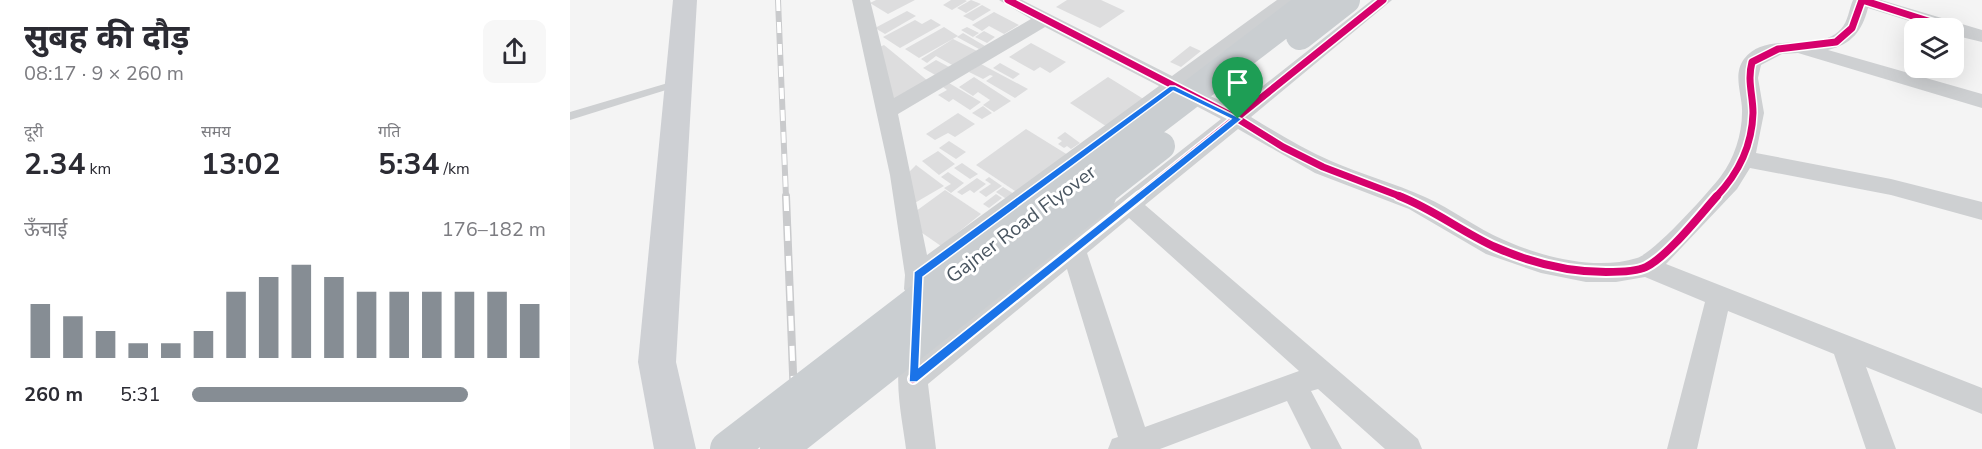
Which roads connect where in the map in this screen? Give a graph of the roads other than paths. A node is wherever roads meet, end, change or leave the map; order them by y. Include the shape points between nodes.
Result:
1 (685, 0) edge
2 (861, 0) edge
3 (1008, 0) edge
4 (1289, 0) edge
5 (1314, 0) edge
6 (1346, 0) edge
7 (1383, 0) edge
8 (1918, 18) edge
9 (1043, 20) junction
10 (1964, 32) edge
11 (1982, 36) edge
12 (1798, 48) junction
13 (679, 82) junction
14 (1173, 87) junction
15 (1982, 101) edge
16 (887, 111) junction
17 (570, 116) edge
18 (1238, 119) junction
19 (1744, 159) junction
20 (1130, 205) junction
21 (1982, 211) edge
22 (1074, 250) junction
23 (1646, 267) junction
24 (918, 275) junction
25 (1719, 296) junction
26 (1845, 347) junction
27 (1321, 375) junction
28 (913, 379) junction
29 (1293, 386) junction
30 (1982, 401) edge
31 (1132, 447) edge
32 (673, 448) edge
33 (728, 449) edge
34 (778, 449) edge
35 (921, 449) edge
36 (1327, 449) edge
37 (1407, 449) edge
38 (1682, 449) edge
39 (1881, 449) edge

1 - 13 street
2 - 16 street
3 - 9 street
4 - 14 street
5 - 33 main road, Gajner Road Flyover, bridge
6 - 34 main road, Gajner Road Flyover, bridge
7 - 18 street
8 - 12 street via 1862,0 1850,30 1840,39
9 - 14 street
9 - 16 street
10 - 11 street
12 - 15 street
12 - 19 street via 1782,48 1752,62 1748,78 1752,113
13 - 17 lane
13 - 32 street via 657,362
14 - 18 street
14 - 24 street
16 - 24 street
18 - 20 street
18 - 23 street via 1323,167 1417,203 1495,248 1586,272
19 - 21 street via 1891,187
19 - 23 street via 1729,183 1671,246
20 - 22 street
20 - 27 street
22 - 28 street
22 - 31 street
23 - 25 street
24 - 28 street
25 - 26 street
25 - 38 street
26 - 30 street
26 - 39 street
27 - 29 street
27 - 37 street
28 - 35 street
29 - 31 street
29 - 36 street

